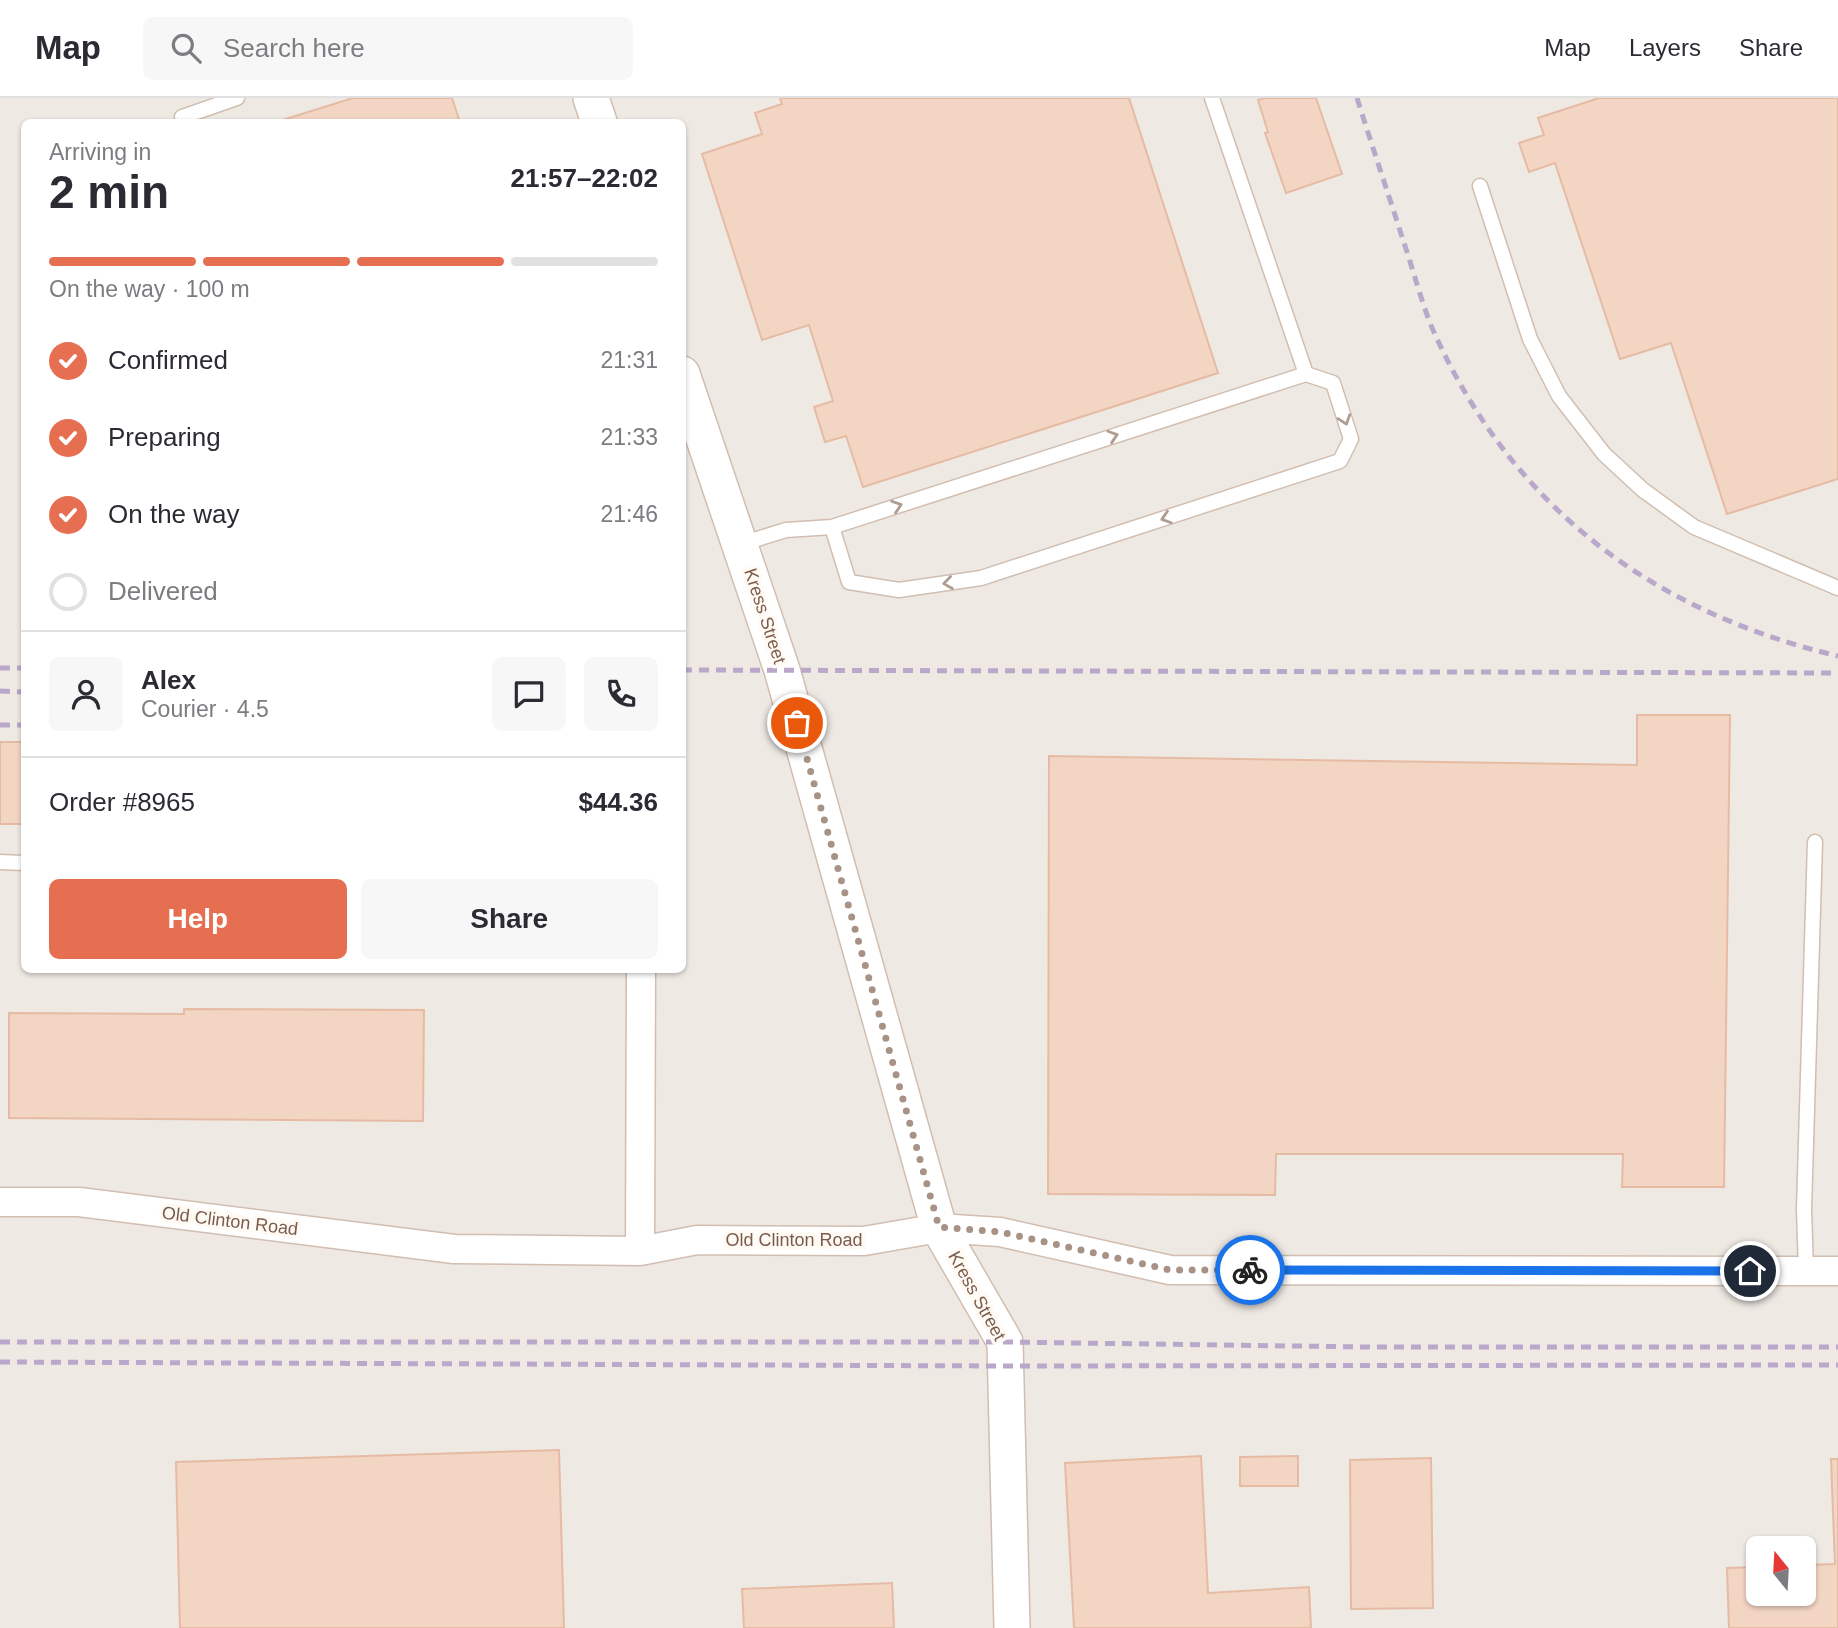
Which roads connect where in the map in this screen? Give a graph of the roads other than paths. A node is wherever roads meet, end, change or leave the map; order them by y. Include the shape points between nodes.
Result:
1 (237, 98) edge
2 (591, 98) edge
3 (1212, 98) edge
4 (182, 117) dead end
5 (597, 119) edge
6 (1480, 186) dead end
7 (1306, 374) junction
8 (686, 386) edge
9 (832, 527) junction
10 (741, 544) junction
11 (1838, 588) edge
12 (1815, 842) dead end
13 (0, 862) edge
14 (21, 863) edge
15 (641, 973) edge
16 (0, 1202) edge
17 (939, 1227) junction
18 (640, 1251) junction
19 (1805, 1271) junction
20 (1838, 1272) edge
21 (1012, 1628) edge

1 - 4 lane
2 - 5 street
3 - 7 lane
6 - 11 lane via 1530,339 1559,396 1604,454 1694,527
9 -> 7 lane
7 -> 9 lane via 1333,383 1351,439 1340,461 1008,570 899,590 849,582
8 - 10 street, Kress Street
9 - 10 lane via 786,530
10 - 17 street, Kress Street via 782,670
12 - 19 lane
13 - 14 lane
15 - 18 street
16 - 18 street, Old Clinton Road via 79,1202 454,1249
17 - 18 street, Old Clinton Road via 864,1241 697,1240
17 - 19 street, Old Clinton Road via 1000,1232 1170,1270
17 - 21 street, Kress Street via 1005,1342
19 - 20 street, Old Clinton Road

